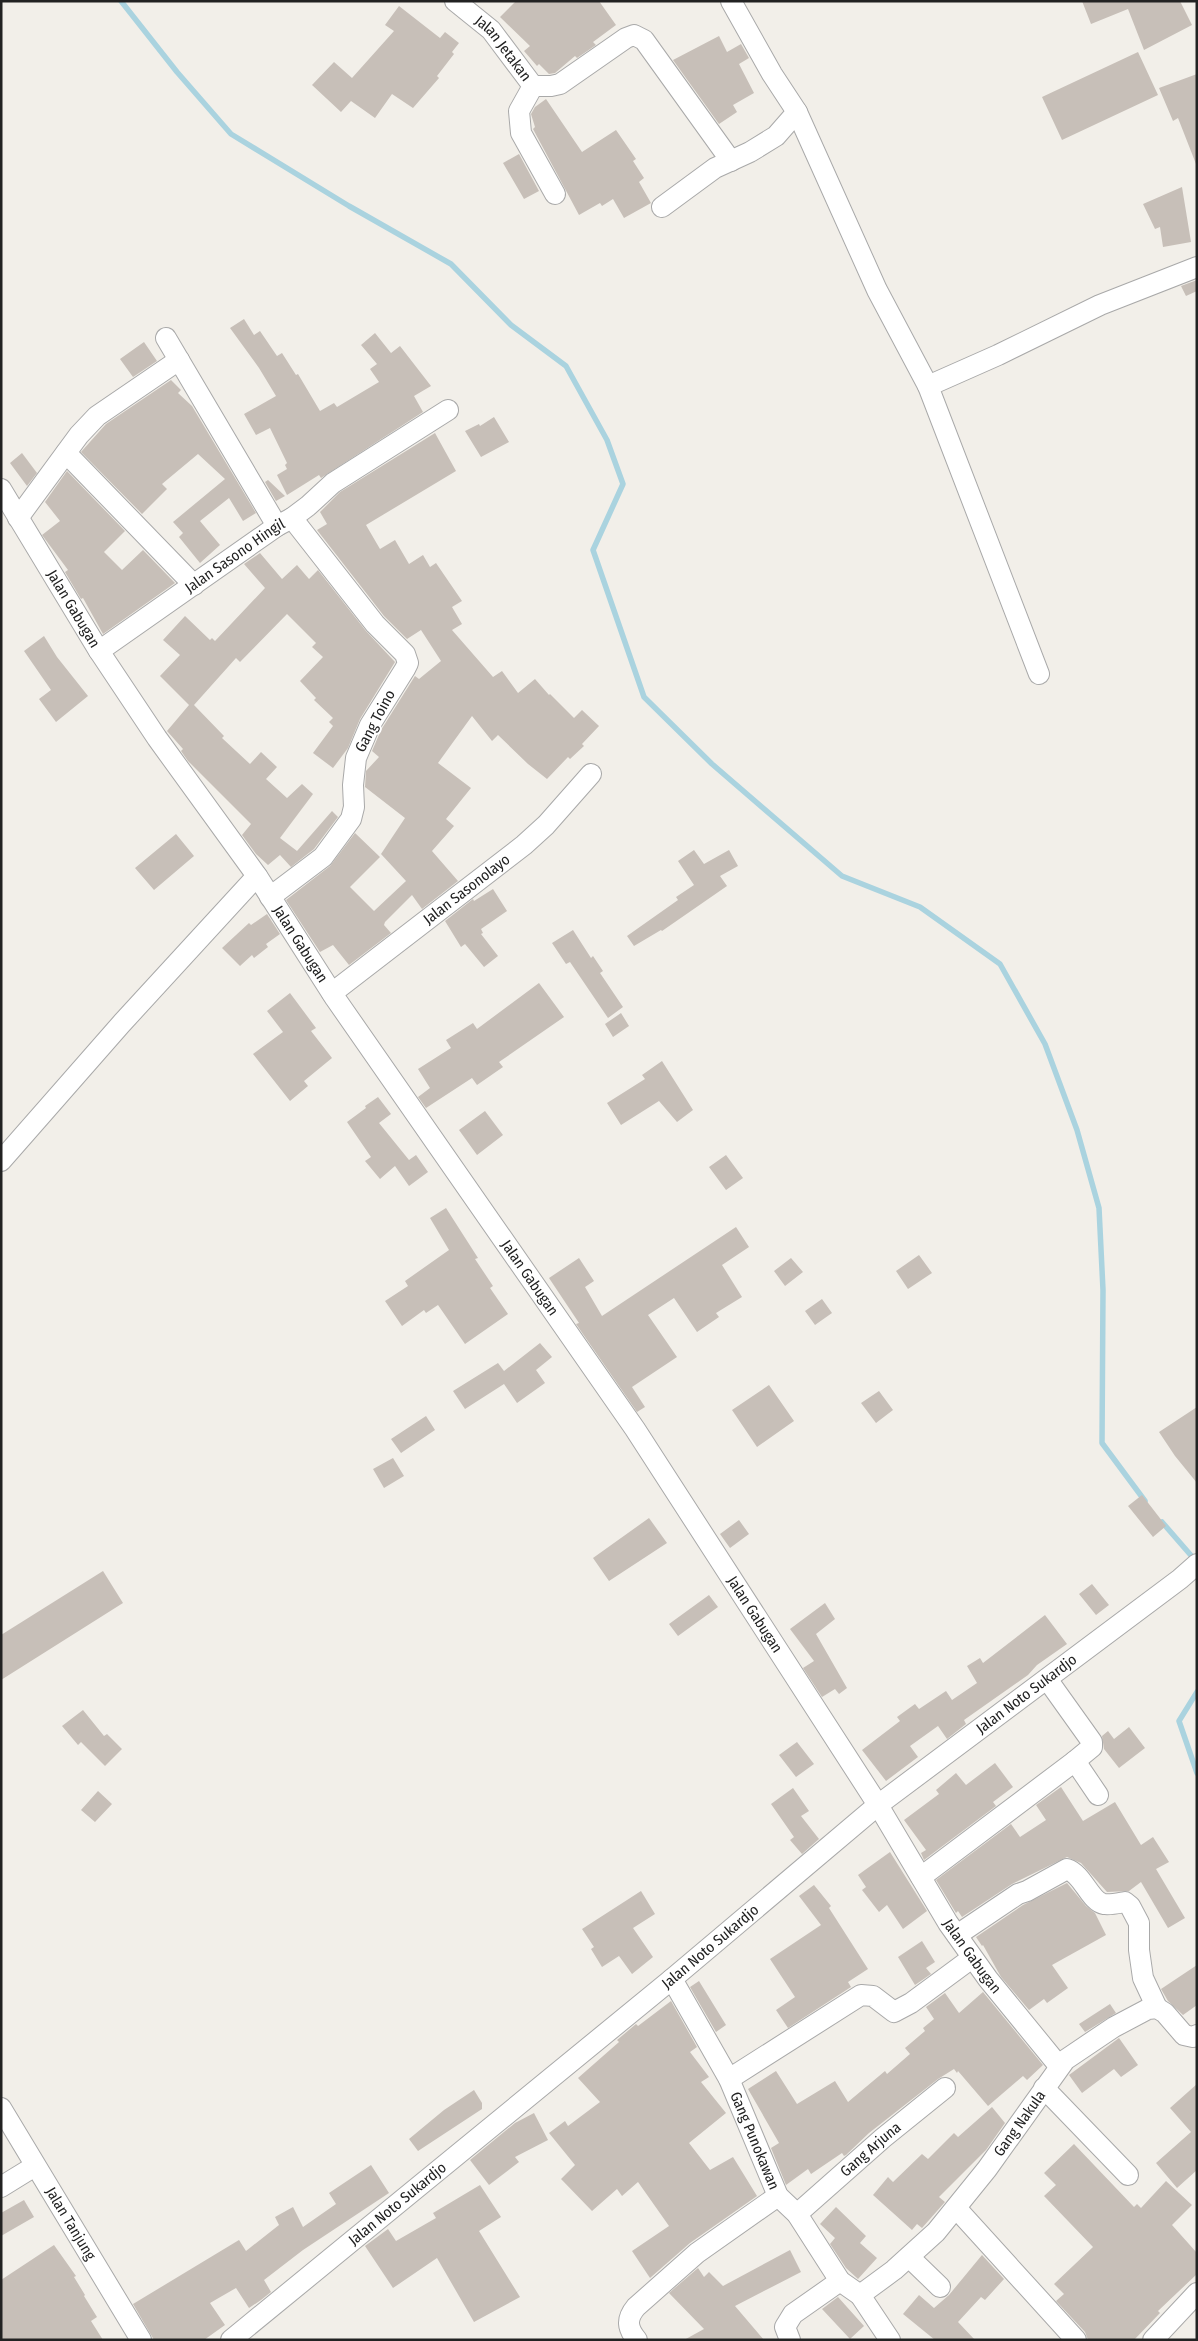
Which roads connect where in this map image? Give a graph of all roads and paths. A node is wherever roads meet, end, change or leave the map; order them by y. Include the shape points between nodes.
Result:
1 (455, 1) edge
2 (731, 1) edge
3 (533, 86) junction
4 (797, 112) junction
5 (730, 161) junction
6 (555, 194) dead end
7 (662, 207) dead end
8 (1197, 267) edge
9 (166, 338) dead end
10 (179, 360) junction
11 (928, 386) junction
12 (448, 410) dead end
13 (66, 453) junction
14 (1, 489) edge
15 (18, 518) junction
16 (285, 522) junction
17 (194, 585) junction
18 (99, 651) junction
19 (408, 663) joint
20 (1039, 674) dead end
21 (591, 774) dead end
22 (257, 876) junction
23 (270, 897) junction
24 (332, 993) junction
25 (1, 1161) edge
26 (1197, 1564) edge
27 (1046, 1679) junction
28 (1074, 1761) junction
29 (1098, 1795) dead end
30 (878, 1805) junction
31 (921, 1877) junction
32 (957, 1935) junction
33 (972, 1958) junction
34 (672, 1979) junction
35 (1157, 2008) junction
36 (1197, 2035) edge
37 (1060, 2066) junction
38 (728, 2079) junction
39 (945, 2088) dead end
40 (1044, 2088) junction
41 (1, 2108) edge
42 (35, 2166) junction
43 (1128, 2175) dead end
44 (1, 2187) edge
45 (778, 2196) junction
46 (956, 2208) junction
47 (797, 2214) junction
48 (909, 2257) junction
49 (840, 2281) junction
50 (940, 2286) dead end
51 (1197, 2293) edge
52 (860, 2296) junction
53 (141, 2340) edge
54 (231, 2340) edge
55 (637, 2340) edge
56 (790, 2340) edge
57 (890, 2340) edge
58 (1076, 2340) edge
59 (1154, 2340) edge

1 - 3 street, Jalan Jetakan via 491,30
2 - 4 street
3 - 5 street, Jalan Jetakan via 560,84 634,35 644,40
3 - 6 street via 519,111 521,133
4 - 5 street via 776,136
4 - 11 street via 877,290
5 - 7 street
8 - 11 street via 1100,305
9 - 10 street
10 - 13 street via 97,416
10 - 16 street
11 - 20 street
12 - 16 street via 333,483
13 - 15 street
13 - 17 street
14 - 15 street, Jalan Gabugan
15 - 18 street, Jalan Gabugan
16 - 17 street, Jalan Sasono Hingil
16 - 19 street, Jalan Sasono Hingil via 405,654
17 - 18 street, Jalan Sasono Hingil
18 - 22 street, Jalan Gabugan via 157,738
19 - 23 street, Gang Toino via 370,725 356,758 351,819 323,857
21 - 24 street, Jalan Sasonolayo via 524,845
22 - 23 street, Jalan Gabugan
22 - 25 street
23 - 24 street, Jalan Gabugan
24 - 30 street, Jalan Gabugan via 634,1429
26 - 27 street, Jalan Noto Sukardjo
27 - 28 street via 1092,1742 1090,1748
27 - 30 street, Jalan Noto Sukardjo
28 - 29 street
28 - 31 street
30 - 31 street, Jalan Gabugan
30 - 34 street, Jalan Noto Sukardjo
31 - 32 street, Jalan Gabugan
32 - 33 street, Jalan Gabugan
32 - 35 street via 1018,1894 1067,1869 1073,1871 1098,1901 1104,1904 1125,1902 1130,1906 1139,1923 1143,1978
33 - 37 street, Jalan Gabugan
33 - 38 street via 894,2012 873,1996 861,1995
34 - 38 street, Gang Punokawan
34 - 54 street, Jalan Noto Sukardjo
35 - 36 street via 1184,2035
35 - 37 street, Gang Nakula via 1148,2008 1114,2027
37 - 40 street, Gang Nakula
38 - 45 street, Gang Punokawan
39 - 47 street, Gang Arjuna
40 - 43 street
40 - 46 street, Gang Nakula
41 - 42 street, Jalan Tanjung
42 - 44 street
42 - 53 street, Jalan Tanjung
45 - 47 street, Gang Punokawan
45 - 55 street via 697,2254 636,2307 628,2323
46 - 48 street, Gang Nakula
46 - 58 street
47 - 49 street, Gang Punokawan
48 - 50 street
48 - 52 street, Gang Nakula
49 - 52 street, Gang Punokawan
49 - 56 street via 793,2314 785,2327
51 - 59 street
52 - 57 street, Gang Punokawan

